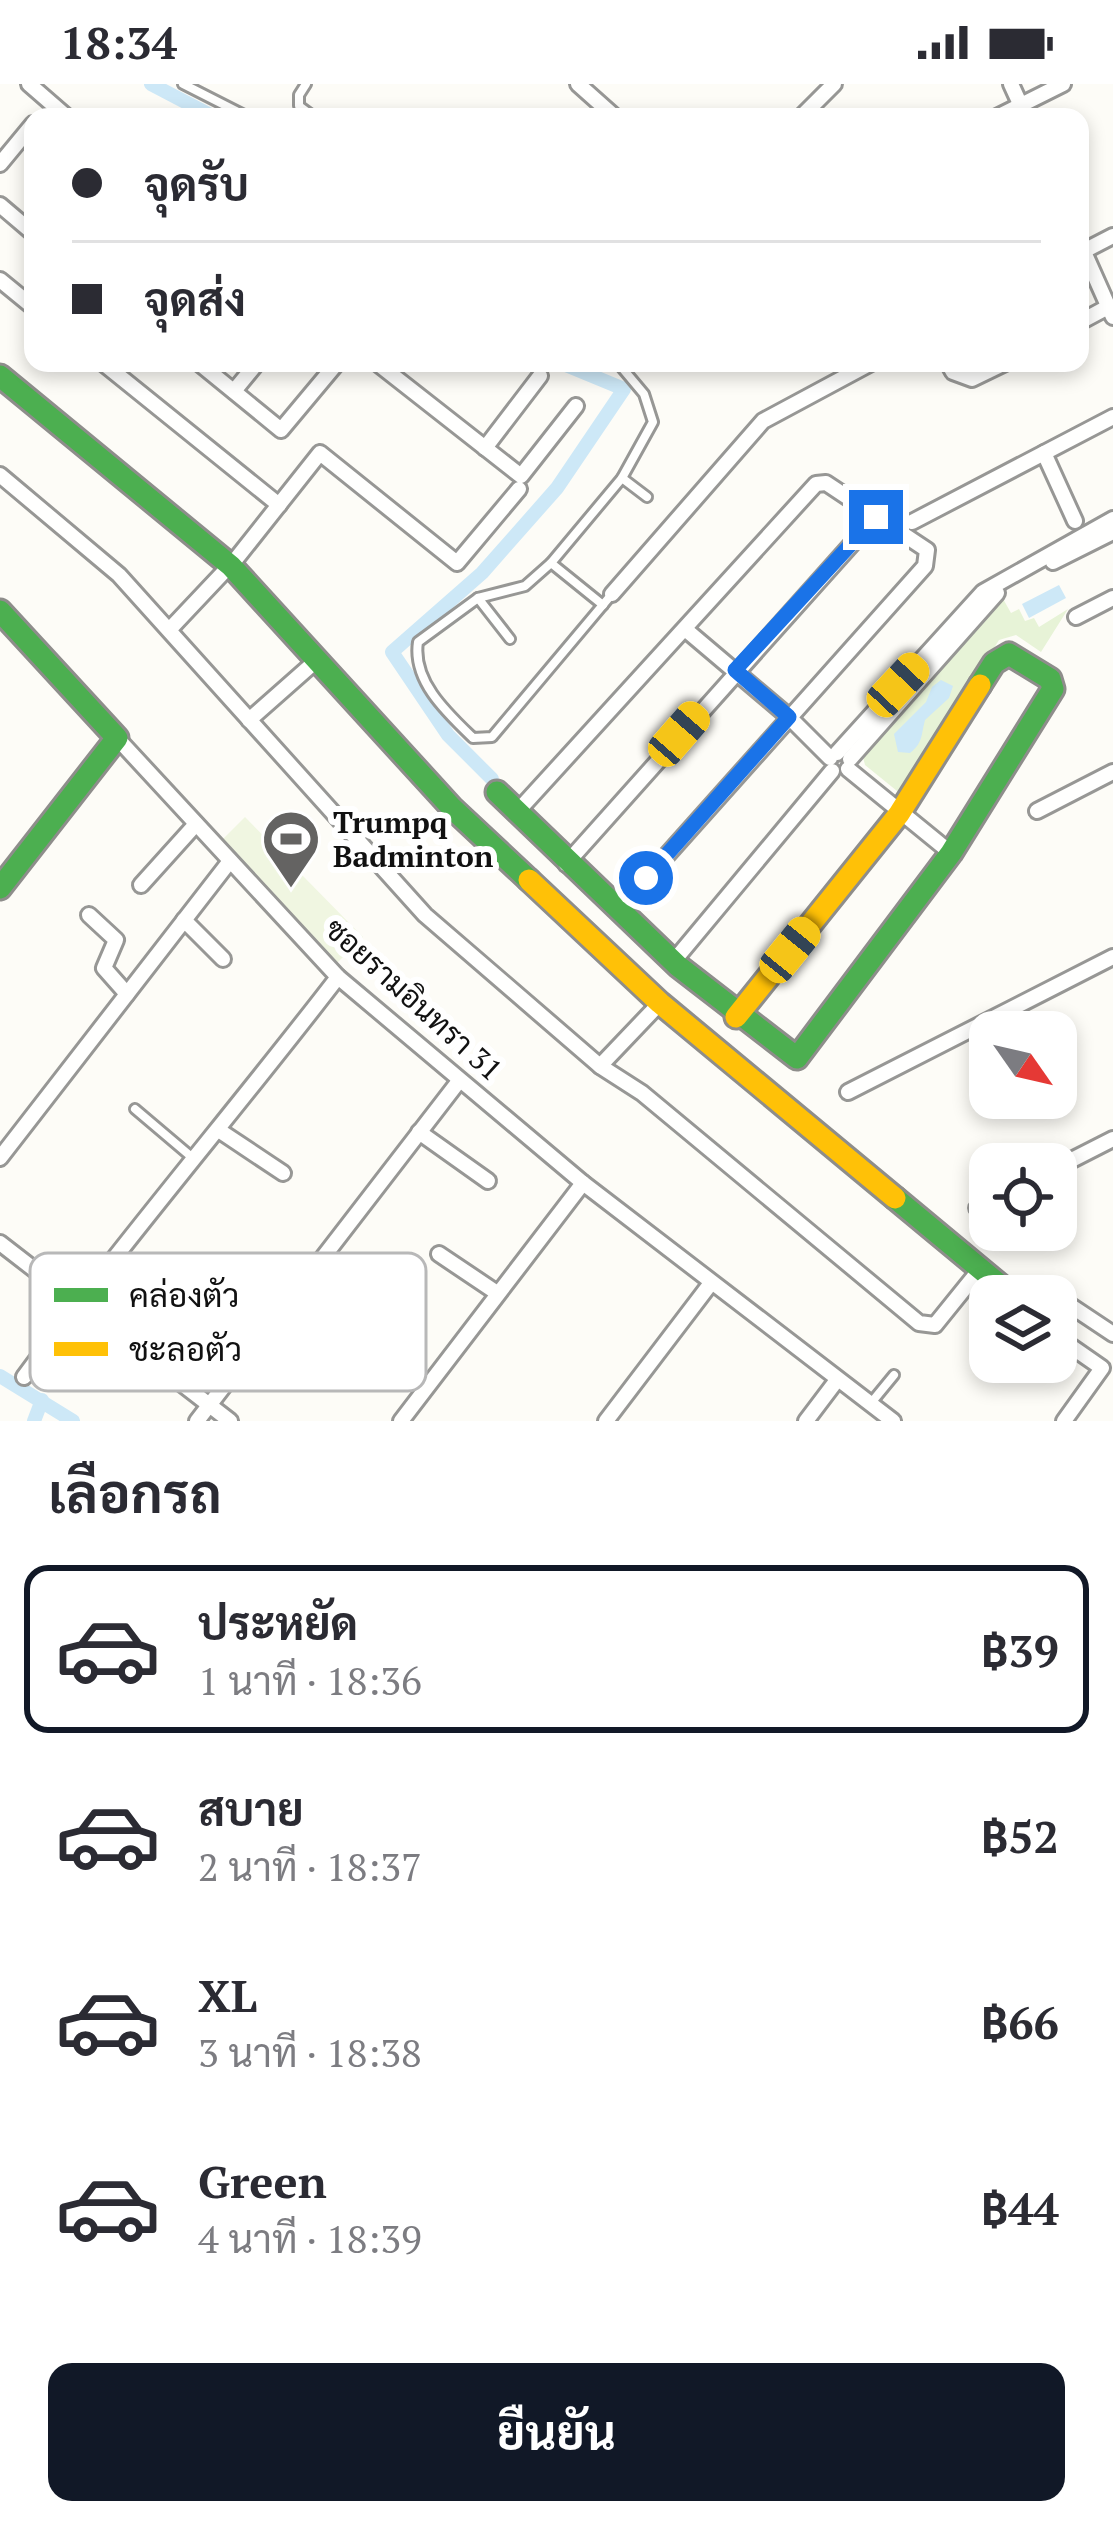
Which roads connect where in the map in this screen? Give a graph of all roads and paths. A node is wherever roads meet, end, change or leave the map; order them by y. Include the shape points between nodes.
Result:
1 (29, 84) edge
2 (183, 84) edge
3 (578, 84) edge
4 (834, 84) edge
5 (1063, 84) edge
6 (50, 103) junction
7 (46, 108) edge
8 (56, 108) edge
9 (230, 108) edge
10 (605, 108) edge
11 (810, 108) edge
12 (1027, 108) edge
13 (24, 135) edge
14 (0, 164) edge
15 (0, 205) edge
16 (24, 225) edge
17 (1089, 266) edge
18 (0, 280) edge
19 (24, 300) edge
20 (1111, 312) edge
21 (114, 372) edge
22 (211, 372) edge
23 (250, 372) edge
24 (329, 372) edge
25 (388, 372) edge
26 (626, 372) edge
27 (854, 372) edge
28 (953, 372) edge
29 (986, 372) edge
30 (0, 376) edge
31 (540, 376) dead end
32 (234, 391) junction
33 (576, 406) dead end
34 (1113, 417) edge
35 (485, 448) junction
36 (1044, 453) junction
37 (0, 475) edge
38 (622, 478) junction
39 (519, 488) dead end
40 (647, 497) dead end
41 (279, 505) junction
42 (876, 517) junction
43 (1113, 519) edge
44 (1075, 521) dead end
45 (912, 522) dead end
46 (1113, 532) edge
47 (551, 563) junction
48 (230, 566) junction
49 (478, 598) junction
50 (1113, 598) edge
51 (608, 600) junction
52 (0, 610) edge
53 (1076, 617) dead end
54 (170, 628) junction
55 (686, 629) junction
56 (510, 639) dead end
57 (317, 660) junction
58 (735, 670) junction
59 (789, 717) junction
60 (249, 720) junction
61 (117, 739) junction
62 (839, 762) junction
63 (1113, 772) edge
64 (497, 793) dead end
65 (1036, 811) dead end
66 (518, 812) junction
67 (898, 814) junction
68 (196, 824) junction
69 (951, 853) junction
70 (230, 861) junction
71 (566, 864) junction
72 (5, 873) edge
73 (141, 885) dead end
74 (618, 910) junction
75 (89, 915) dead end
76 (184, 920) junction
77 (1113, 957) edge
78 (223, 959) dead end
79 (673, 962) junction
80 (338, 977) junction
81 (127, 994) junction
82 (659, 1003) junction
83 (736, 1017) junction
84 (600, 1066) junction
85 (459, 1081) junction
86 (848, 1092) dead end
87 (135, 1109) dead end
88 (220, 1131) junction
89 (419, 1132) junction
90 (1113, 1138) edge
91 (1077, 1157) edge
92 (0, 1158) edge
93 (196, 1160) junction
94 (283, 1173) dead end
95 (488, 1181) dead end
96 (583, 1183) junction
97 (0, 1243) edge
98 (119, 1253) edge
99 (325, 1253) edge
100 (439, 1254) dead end
101 (30, 1267) edge
102 (981, 1268) junction
103 (989, 1275) edge
104 (711, 1283) junction
105 (496, 1293) junction
106 (1077, 1310) edge
107 (1113, 1334) edge
108 (1077, 1351) edge
109 (30, 1369) edge
110 (894, 1375) dead end
111 (24, 1377) dead end
112 (838, 1379) junction
113 (426, 1387) edge
114 (192, 1391) edge
115 (220, 1391) edge
116 (423, 1391) edge
117 (870, 1404) junction
118 (209, 1405) junction
119 (1067, 1416) edge
120 (197, 1421) edge
121 (230, 1421) edge
122 (401, 1421) edge
123 (606, 1421) edge
124 (806, 1421) edge
125 (893, 1421) edge
126 (1085, 1421) edge

1 - 6 street
2 - 9 lane
3 - 10 street
4 - 11 street
5 - 12 street
6 - 7 street
6 - 8 street
13 - 14 street
15 - 16 street
17 - 20 street
18 - 19 street
21 - 41 street
22 - 32 street
23 - 32 street
24 - 32 street via 281,430
25 - 35 street
26 - 38 lane via 644,394 652,422
27 - 51 street via 763,421
28 - 29 street via 972,379
30 - 48 street
31 - 35 street
33 - 35 street via 521,476
34 - 36 street
36 - 44 street
36 - 45 street
37 - 54 street
38 - 40 lane
38 - 47 lane
39 - 41 street via 457,563 320,453
41 - 48 street
42 - 55 street via 816,484
42 - 58 street
42 - 59 street via 928,558
43 - 62 street via 983,592
46 - 62 street via 995,594
47 - 49 lane via 525,586
47 - 51 lane
48 - 54 street
48 - 57 street
49 - 51 lane via 416,651 448,715 483,740
49 - 56 lane
50 - 53 street
52 - 61 street, ซอยรามอินทรา 31
54 - 60 street
55 - 58 street
55 - 66 street
57 - 60 street
57 - 82 street via 452,808
58 - 59 street
58 - 71 street
59 - 62 street
59 - 74 street
60 - 84 street via 424,915
61 - 68 street, ซอยรามอินทรา 31
61 - 72 street
62 - 67 street
62 - 79 street
63 - 65 street
64 - 66 street
66 - 71 street
67 - 69 street
67 - 69 street via 1001,656 1041,672 1053,689
67 - 83 street
68 - 70 street, ซอยรามอินทรา 31
68 - 73 street
69 - 83 street via 797,1058
70 - 76 street
70 - 80 street, ซอยรามอินทรา 31
71 - 74 street
74 - 79 street
75 - 81 street via 116,940 104,968
76 - 78 street
76 - 81 street
77 - 86 street
79 - 83 street
80 - 85 street, ซอยรามอินทรา 31
80 - 88 street
81 - 92 street
82 - 84 street
82 - 102 street
84 - 102 street via 919,1323 935,1325
85 - 89 street
85 - 96 street, ซอยรามอินทรา 31
87 - 93 lane
88 - 93 street
88 - 94 street
89 - 95 street
89 - 99 street
90 - 91 street
93 - 98 street
96 - 104 street, ซอยรามอินทรา 31
96 - 105 street
97 - 101 street
100 - 105 street
102 - 103 street
104 - 112 street, ซอยรามอินทรา 31
104 - 123 street
105 - 113 street
106 - 107 street
108 - 119 street via 1102,1368
109 - 111 street
110 - 117 lane
112 - 117 street, ซอยรามอินทรา 31
112 - 124 street
114 - 118 street
115 - 118 street
116 - 122 street
117 - 125 street, ซอยรามอินทรา 31
118 - 120 street
118 - 121 street
119 - 126 street

